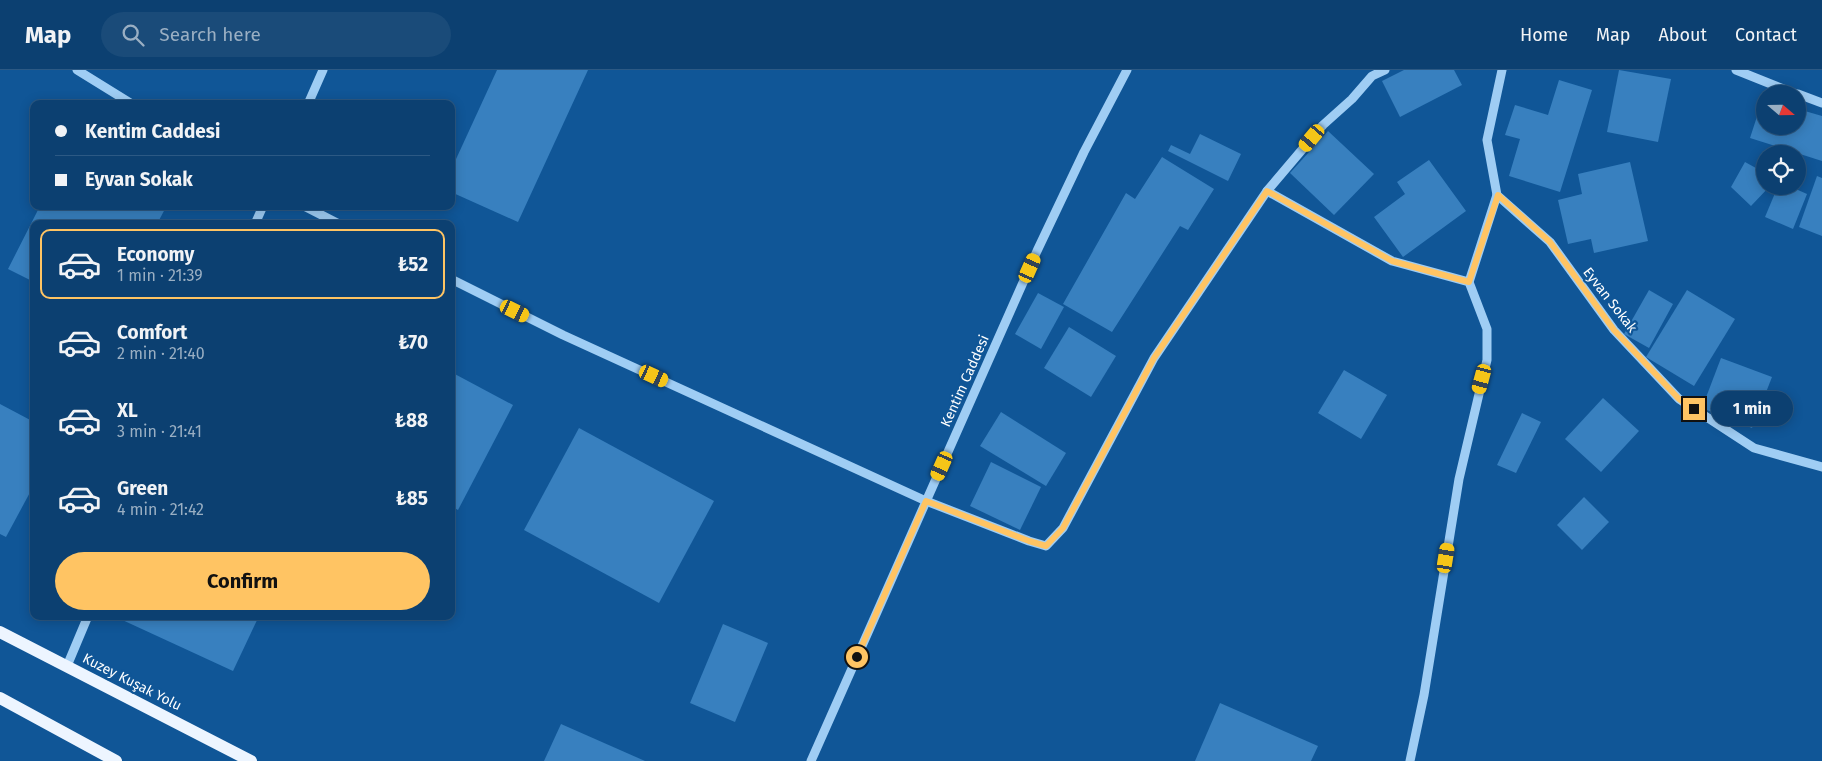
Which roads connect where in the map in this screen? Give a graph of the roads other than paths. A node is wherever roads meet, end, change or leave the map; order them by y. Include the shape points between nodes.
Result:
1 (77, 70) edge
2 (323, 70) edge
3 (1128, 70) edge
4 (1385, 70) edge
5 (1502, 70) edge
6 (1736, 70) edge
7 (1754, 74) edge
8 (1778, 85) edge
9 (1806, 97) edge
10 (126, 100) edge
11 (310, 100) edge
12 (1822, 103) edge
13 (1267, 191) junction
14 (1498, 195) junction
15 (312, 210) edge
16 (332, 220) edge
17 (455, 281) edge
18 (1469, 282) junction
19 (1822, 467) edge
20 (926, 501) junction
21 (86, 620) edge
22 (0, 632) edge
23 (67, 666) junction
24 (0, 698) edge
25 (116, 761) edge
26 (250, 761) edge
27 (811, 761) edge
28 (1410, 761) edge

1 - 10 street
2 - 11 street
3 - 20 street, Kentim Caddesi via 1037,251
4 - 13 street via 1372,76 1323,125
5 - 14 street via 1487,140
6 - 7 street
7 - 8 street
9 - 12 street
13 - 18 street via 1392,261
13 - 20 street via 1154,358 1063,528 1046,546
14 - 18 street
14 - 19 street, Eyvan Sokak via 1550,242 1614,330 1679,399 1754,448
15 - 16 street
17 - 20 street via 563,335
18 - 28 street via 1487,329 1487,360 1459,479
20 - 27 street, Kentim Caddesi
21 - 23 street
22 - 23 main road, Kuzey Kuşak Yolu
23 - 26 main road, Kuzey Kuşak Yolu
24 - 25 main road

